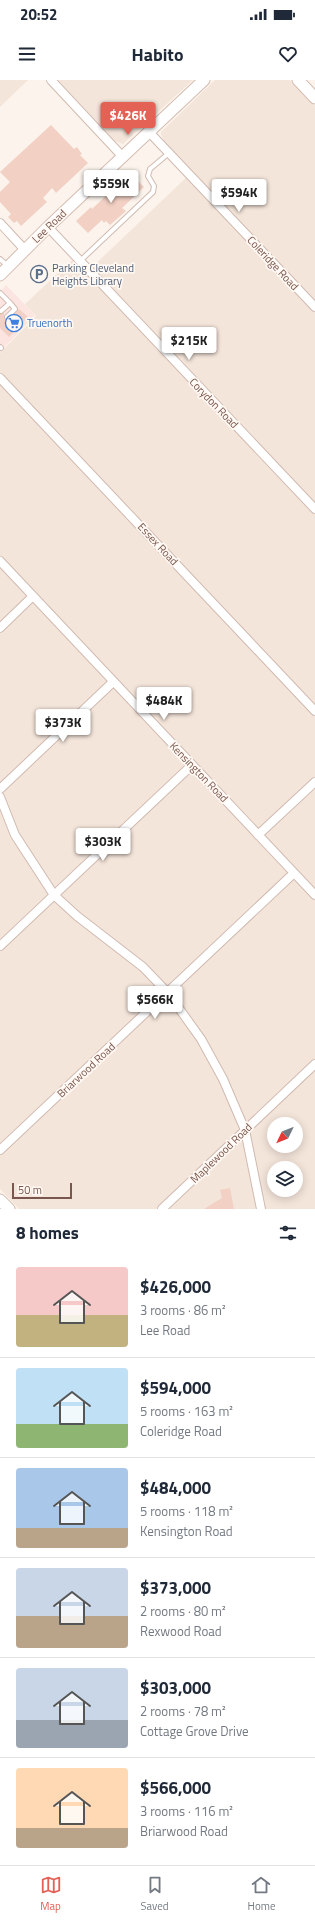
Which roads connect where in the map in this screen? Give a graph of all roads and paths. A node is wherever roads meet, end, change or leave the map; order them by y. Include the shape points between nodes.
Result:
1 (51, 80) edge
2 (204, 80) edge
3 (298, 80) edge
4 (315, 98) edge
5 (149, 132) junction
6 (169, 153) junction
7 (123, 156) junction
8 (0, 223) edge
9 (48, 227) junction
10 (25, 250) junction
11 (0, 259) edge
12 (79, 261) junction
13 (8, 266) junction
14 (0, 275) edge
15 (1, 294) edge
16 (10, 303) junction
17 (315, 308) edge
18 (1, 311) dead end
19 (7, 317) dead end
20 (0, 378) edge
21 (315, 509) edge
22 (0, 561) edge
23 (33, 596) junction
24 (0, 628) edge
25 (113, 682) junction
26 (315, 711) edge
27 (192, 765) junction
28 (315, 782) edge
29 (0, 789) edge
30 (0, 797) edge
31 (258, 835) junction
32 (294, 873) junction
33 (54, 895) junction
34 (315, 895) edge
35 (0, 946) edge
36 (168, 993) junction
37 (315, 1064) edge
38 (245, 1130) junction
39 (0, 1150) edge
40 (0, 1200) edge
41 (8, 1209) edge
42 (162, 1209) edge
43 (261, 1209) edge

1 - 7 street
2 - 5 main road, Lee Road
3 - 4 main road
5 - 6 street, Coleridge Road
5 - 7 main road, Lee Road
6 - 12 lane via 150,169 148,176 154,186 153,192
6 - 17 street, Coleridge Road
7 - 9 main road, Lee Road
8 - 10 street
9 - 10 main road, Lee Road
9 - 12 street, Corydon Road
10 - 13 main road, Lee Road
11 - 13 lane
12 - 21 street, Corydon Road
13 - 14 main road, Lee Road
15 - 16 lane
16 - 18 lane
16 - 19 lane via 15,309
20 - 26 street, Essex Road
22 - 23 street, Kensington Road
23 - 24 street
23 - 25 street, Kensington Road
25 - 27 street, Kensington Road
25 - 29 street
27 - 31 street, Kensington Road
27 - 33 street
28 - 31 street
30 - 33 street via 15,835
31 - 32 street, Kensington Road
32 - 34 street, Kensington Road
32 - 36 street, Briarwood Road
33 - 35 street
33 - 36 street via 142,967
36 - 38 street via 201,1039 223,1079
36 - 39 street, Briarwood Road
37 - 38 street, Maplewood Road
38 - 42 street, Maplewood Road
38 - 43 street
40 - 41 main road

